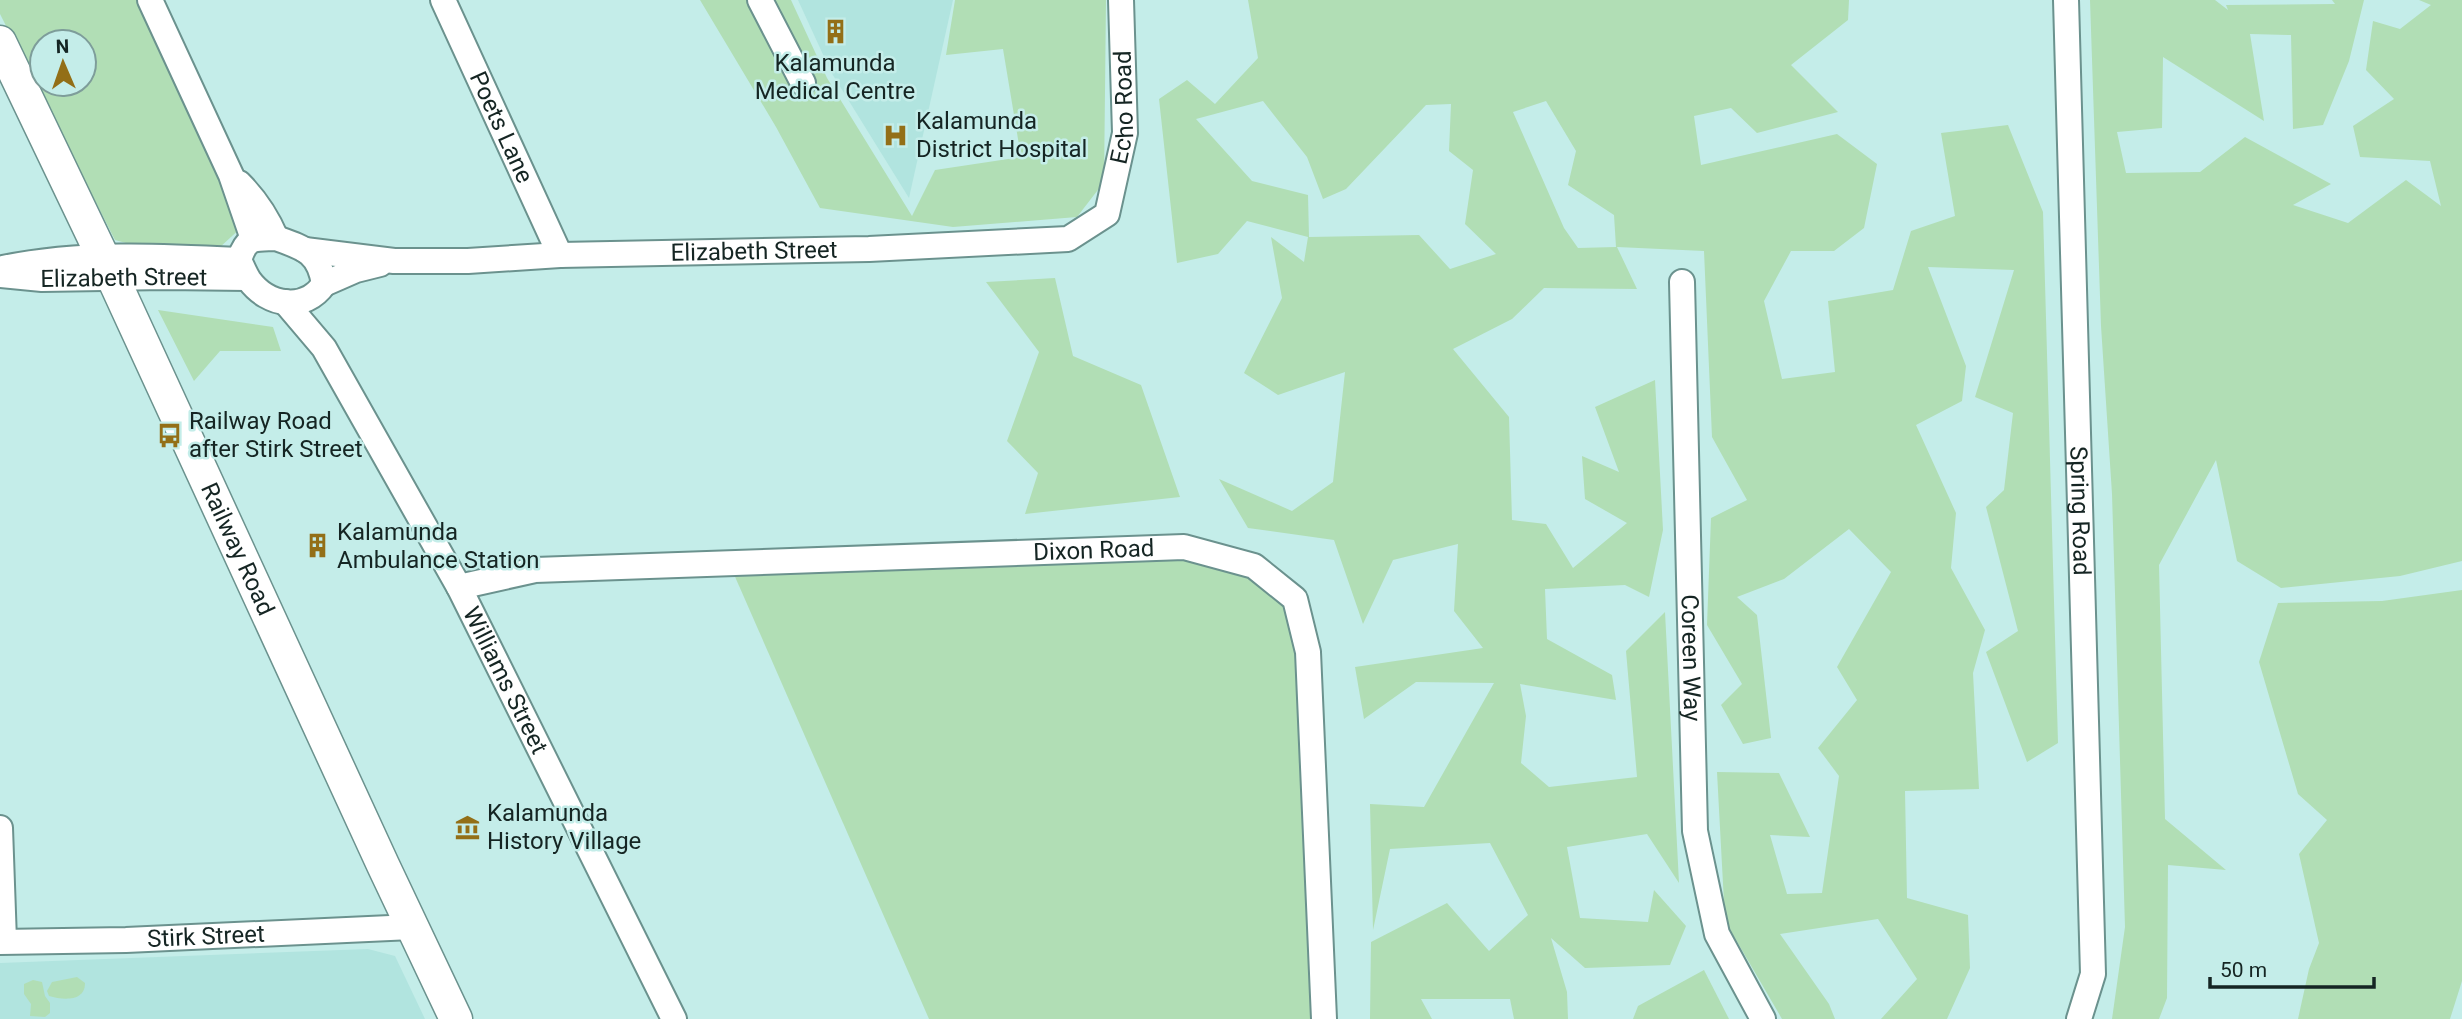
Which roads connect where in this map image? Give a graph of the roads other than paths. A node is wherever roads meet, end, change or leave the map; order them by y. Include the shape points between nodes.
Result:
1 (150, 0) edge
2 (443, 0) edge
3 (760, 0) edge
4 (1121, 0) edge
5 (2066, 0) edge
6 (0, 42) edge
7 (803, 83) dead end
8 (1107, 214) joint
9 (264, 238) junction
10 (305, 250) junction
11 (560, 255) junction
12 (394, 261) junction
13 (108, 267) junction
14 (0, 268) edge
15 (243, 269) junction
16 (0, 275) edge
17 (1682, 282) dead end
18 (320, 290) junction
19 (285, 302) junction
20 (324, 348) junction
21 (459, 587) junction
22 (0, 828) edge
23 (412, 927) junction
24 (2, 941) edge
25 (456, 1019) edge
26 (674, 1019) edge
27 (1324, 1019) edge
28 (1763, 1019) edge
29 (2079, 1019) edge

1 - 9 street via 231,175 270,223
2 - 11 street, Poets Lane
3 - 7 street
4 - 8 street, Echo Road via 1125,133
5 - 29 street, Spring Road via 2093,974
6 - 13 street, Railway Road
8 - 11 street, Elizabeth Street via 1068,239 869,249
9 - 10 street
9 - 15 street via 244,244
10 - 12 street, Elizabeth Street
10 - 18 street via 317,259
11 - 12 street, Elizabeth Street
12 - 18 street, Elizabeth Street via 356,270
13 - 14 street, Elizabeth Street via 41,260
13 - 15 street, Elizabeth Street
13 - 16 street, Elizabeth Street via 41,279
13 - 23 street, Railway Road
15 - 19 street via 269,298
17 - 28 street, Coreen Way via 1695,831 1717,934
18 - 19 street via 302,302
18 - 20 street, Williams Street
19 - 20 street, Williams Street
20 - 21 street, Williams Street
21 - 26 street, Williams Street
21 - 27 street, Dixon Road via 535,570 1184,547 1254,566 1296,599 1308,652
22 - 24 street
23 - 24 street, Stirk Street
23 - 25 street, Railway Road

